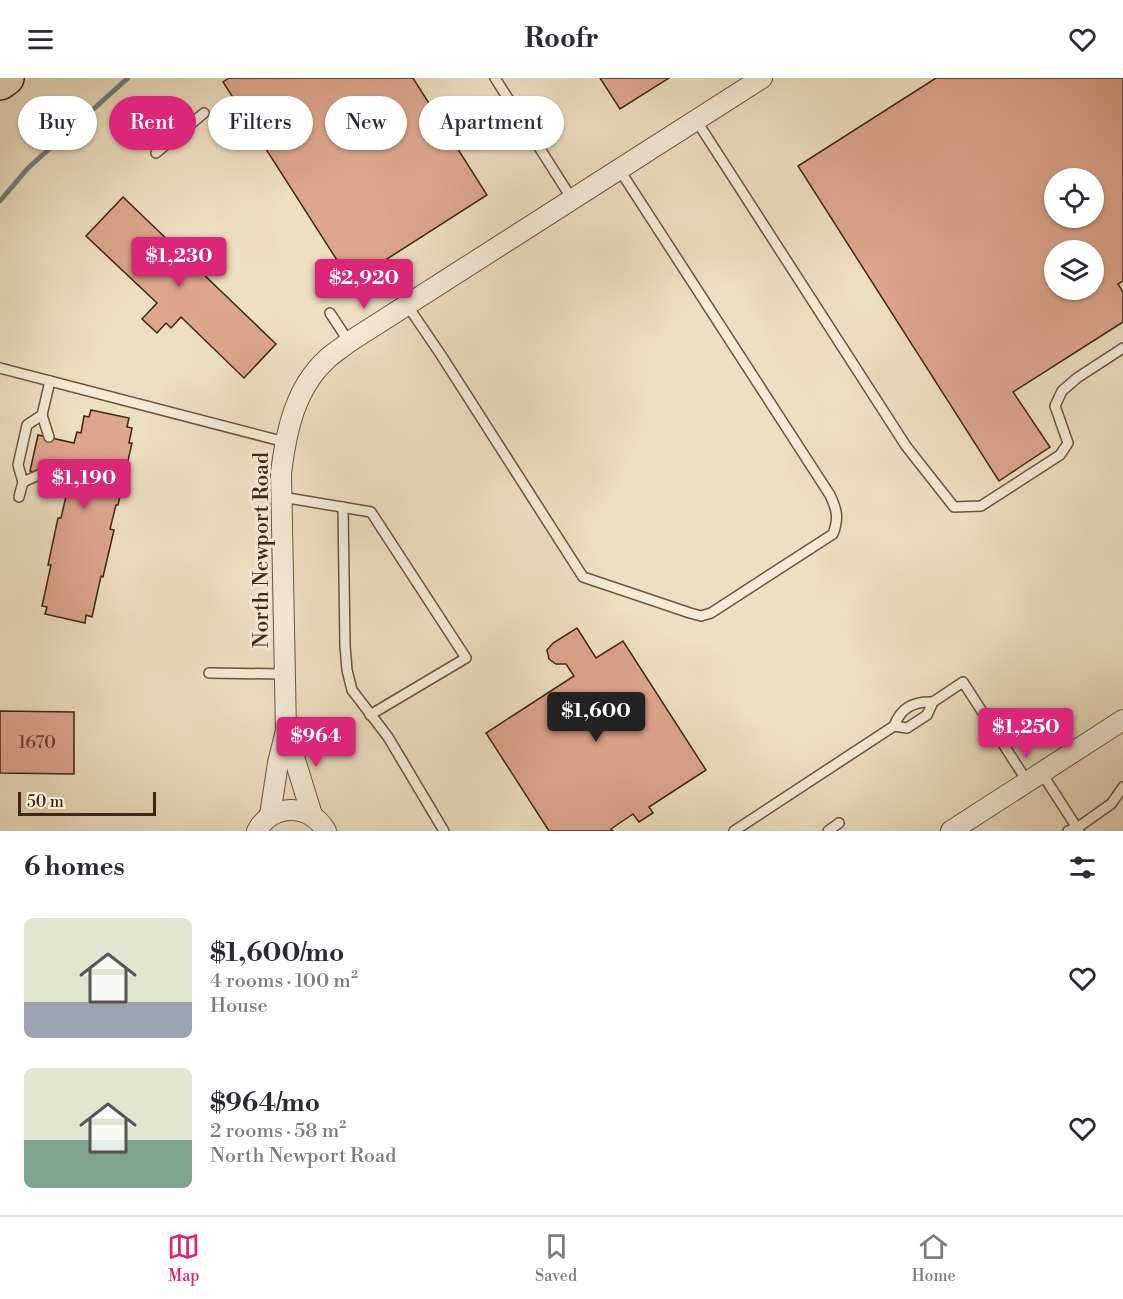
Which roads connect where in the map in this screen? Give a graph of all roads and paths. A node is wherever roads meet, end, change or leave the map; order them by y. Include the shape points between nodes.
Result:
1 (7, 78) edge
2 (495, 78) edge
3 (762, 78) edge
4 (0, 82) edge
5 (204, 113) dead end
6 (696, 120) junction
7 (156, 153) dead end
8 (619, 169) junction
9 (572, 199) junction
10 (407, 305) junction
11 (330, 313) dead end
12 (349, 342) junction
13 (1123, 348) edge
14 (0, 368) edge
15 (50, 381) junction
16 (42, 415) junction
17 (49, 437) dead end
18 (285, 442) junction
19 (41, 474) dead end
20 (23, 482) junction
21 (19, 497) dead end
22 (282, 497) junction
23 (343, 507) junction
24 (209, 673) dead end
25 (285, 674) junction
26 (933, 702) junction
27 (370, 715) junction
28 (1123, 720) edge
29 (894, 726) junction
30 (286, 731) junction
31 (1034, 777) junction
32 (1123, 787) edge
33 (270, 815) junction
34 (312, 815) junction
35 (839, 824) dead end
36 (1075, 830) edge
37 (257, 831) edge
38 (326, 831) edge
39 (444, 831) edge
40 (734, 831) edge
41 (828, 831) edge
42 (951, 831) edge

1 - 4 highway
2 - 9 lane
3 - 6 street, North Newport Road
5 - 7 lane
6 - 8 street, North Newport Road
6 - 13 lane via 906,446 954,507 981,506 1060,455 1068,443 1055,406 1062,391
8 - 9 street, North Newport Road
8 - 10 lane via 838,511 833,534 711,613 690,613 584,577
9 - 10 street, North Newport Road
10 - 12 street, North Newport Road
11 - 12 lane
12 - 18 street, North Newport Road via 327,358 302,392
14 - 15 lane
15 - 16 lane
15 - 18 lane
16 - 17 lane
16 - 20 lane via 27,425 18,465
18 - 22 street, North Newport Road
19 - 20 lane
20 - 21 lane
22 - 23 lane
22 - 25 street, North Newport Road
23 - 27 lane via 347,670 352,690
23 - 27 lane via 371,512 466,658
24 - 25 lane
25 - 30 street, North Newport Road
26 - 29 lane via 927,715 907,728
26 - 29 lane via 918,701 898,714
26 - 31 lane via 963,682
27 - 39 lane
28 - 31 street
29 - 40 lane
30 - 33 street, North Newport Road
30 - 34 street, North Newport Road
31 - 36 lane
31 - 42 street
32 - 36 lane via 1111,804
33 - 34 street via 286,809
33 - 37 street
34 - 38 street
35 - 41 lane

